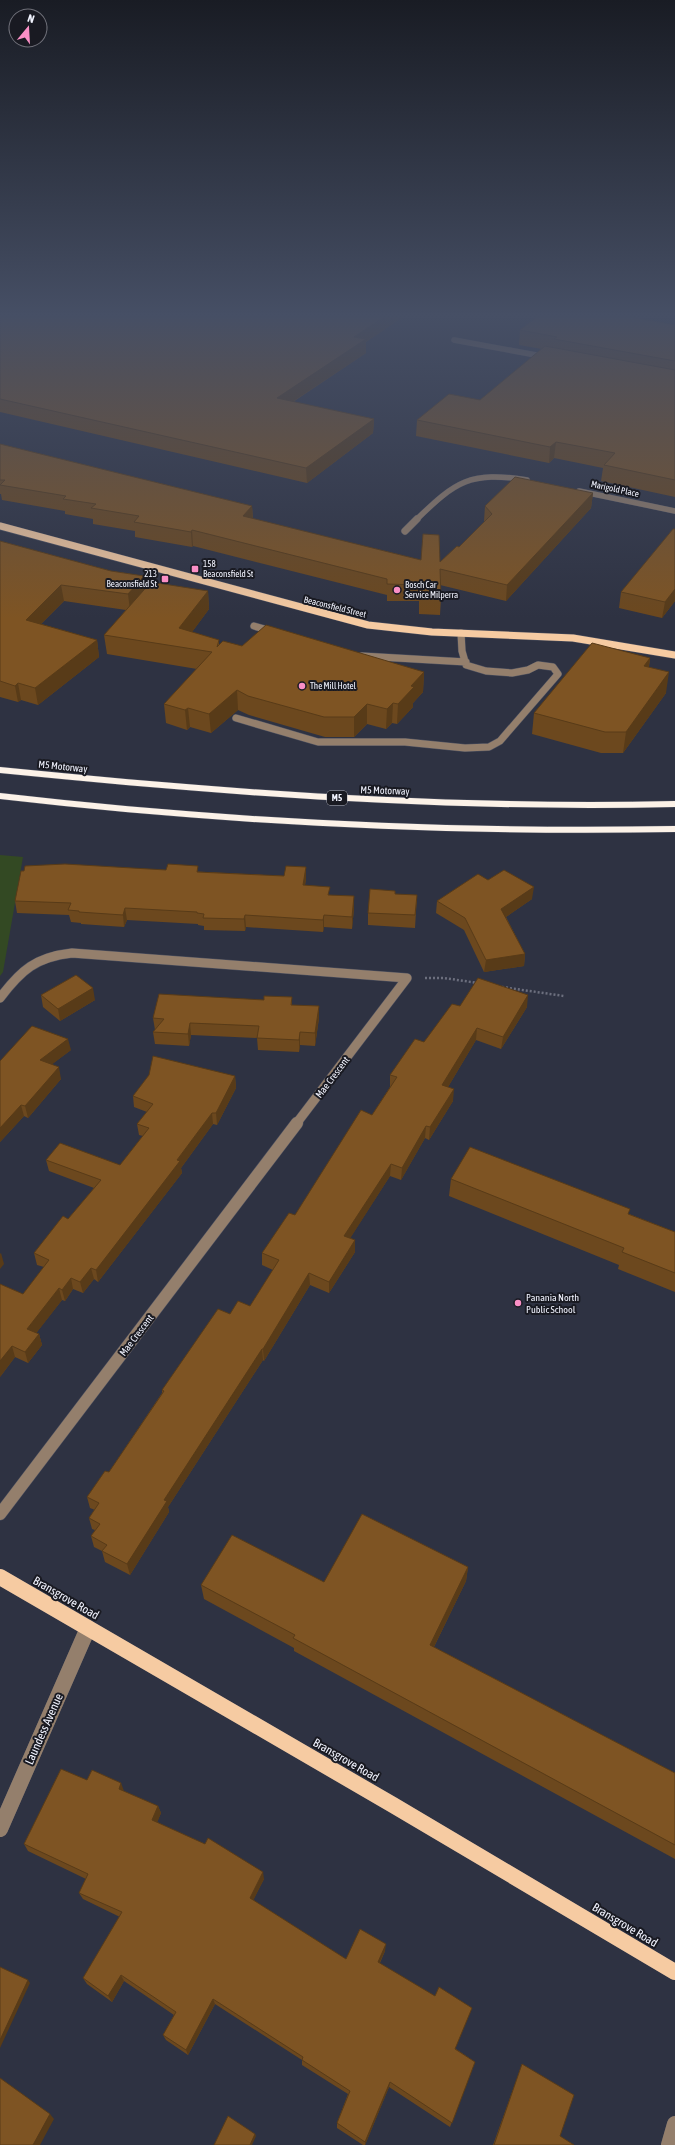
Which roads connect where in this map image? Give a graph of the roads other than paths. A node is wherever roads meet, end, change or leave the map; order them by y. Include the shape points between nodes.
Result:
1 (535, 482) edge
2 (574, 490) edge
3 (675, 511) edge
4 (0, 526) edge
5 (405, 531) dead end
6 (254, 626) dead end
7 (461, 633) junction
8 (284, 634) edge
9 (352, 653) edge
10 (675, 655) edge
11 (466, 662) junction
12 (236, 718) dead end
13 (0, 770) edge
14 (0, 796) edge
15 (675, 804) edge
16 (675, 830) edge
17 (0, 998) edge
18 (0, 1514) edge
19 (0, 1577) edge
20 (88, 1628) junction
21 (0, 1829) edge
22 (675, 1972) edge
23 (675, 2124) edge
24 (669, 2145) edge

1 - 5 street via 499,475 464,480 450,488
2 - 3 street, Marigold Place
4 - 7 main road, Beaconsfield Street via 338,618 400,630
6 - 8 street
7 - 10 main road, Beaconsfield Street via 573,638 622,644
7 - 11 street via 462,651
9 - 11 street via 367,657
11 - 12 street via 466,665 486,671 512,673 528,670 538,664 553,667 558,674 500,741 489,748 405,742 318,742
13 - 15 highway, M5 Motorway / M5 via 250,794 386,801 523,805
14 - 16 highway via 147,812 286,822 510,830
17 - 18 street, Mae Crescent via 15,977 26,967 56,954 72,953 407,978
19 - 20 main road, Bransgrove Road
20 - 21 street, Laundess Avenue
20 - 22 main road, Bransgrove Road
23 - 24 street

